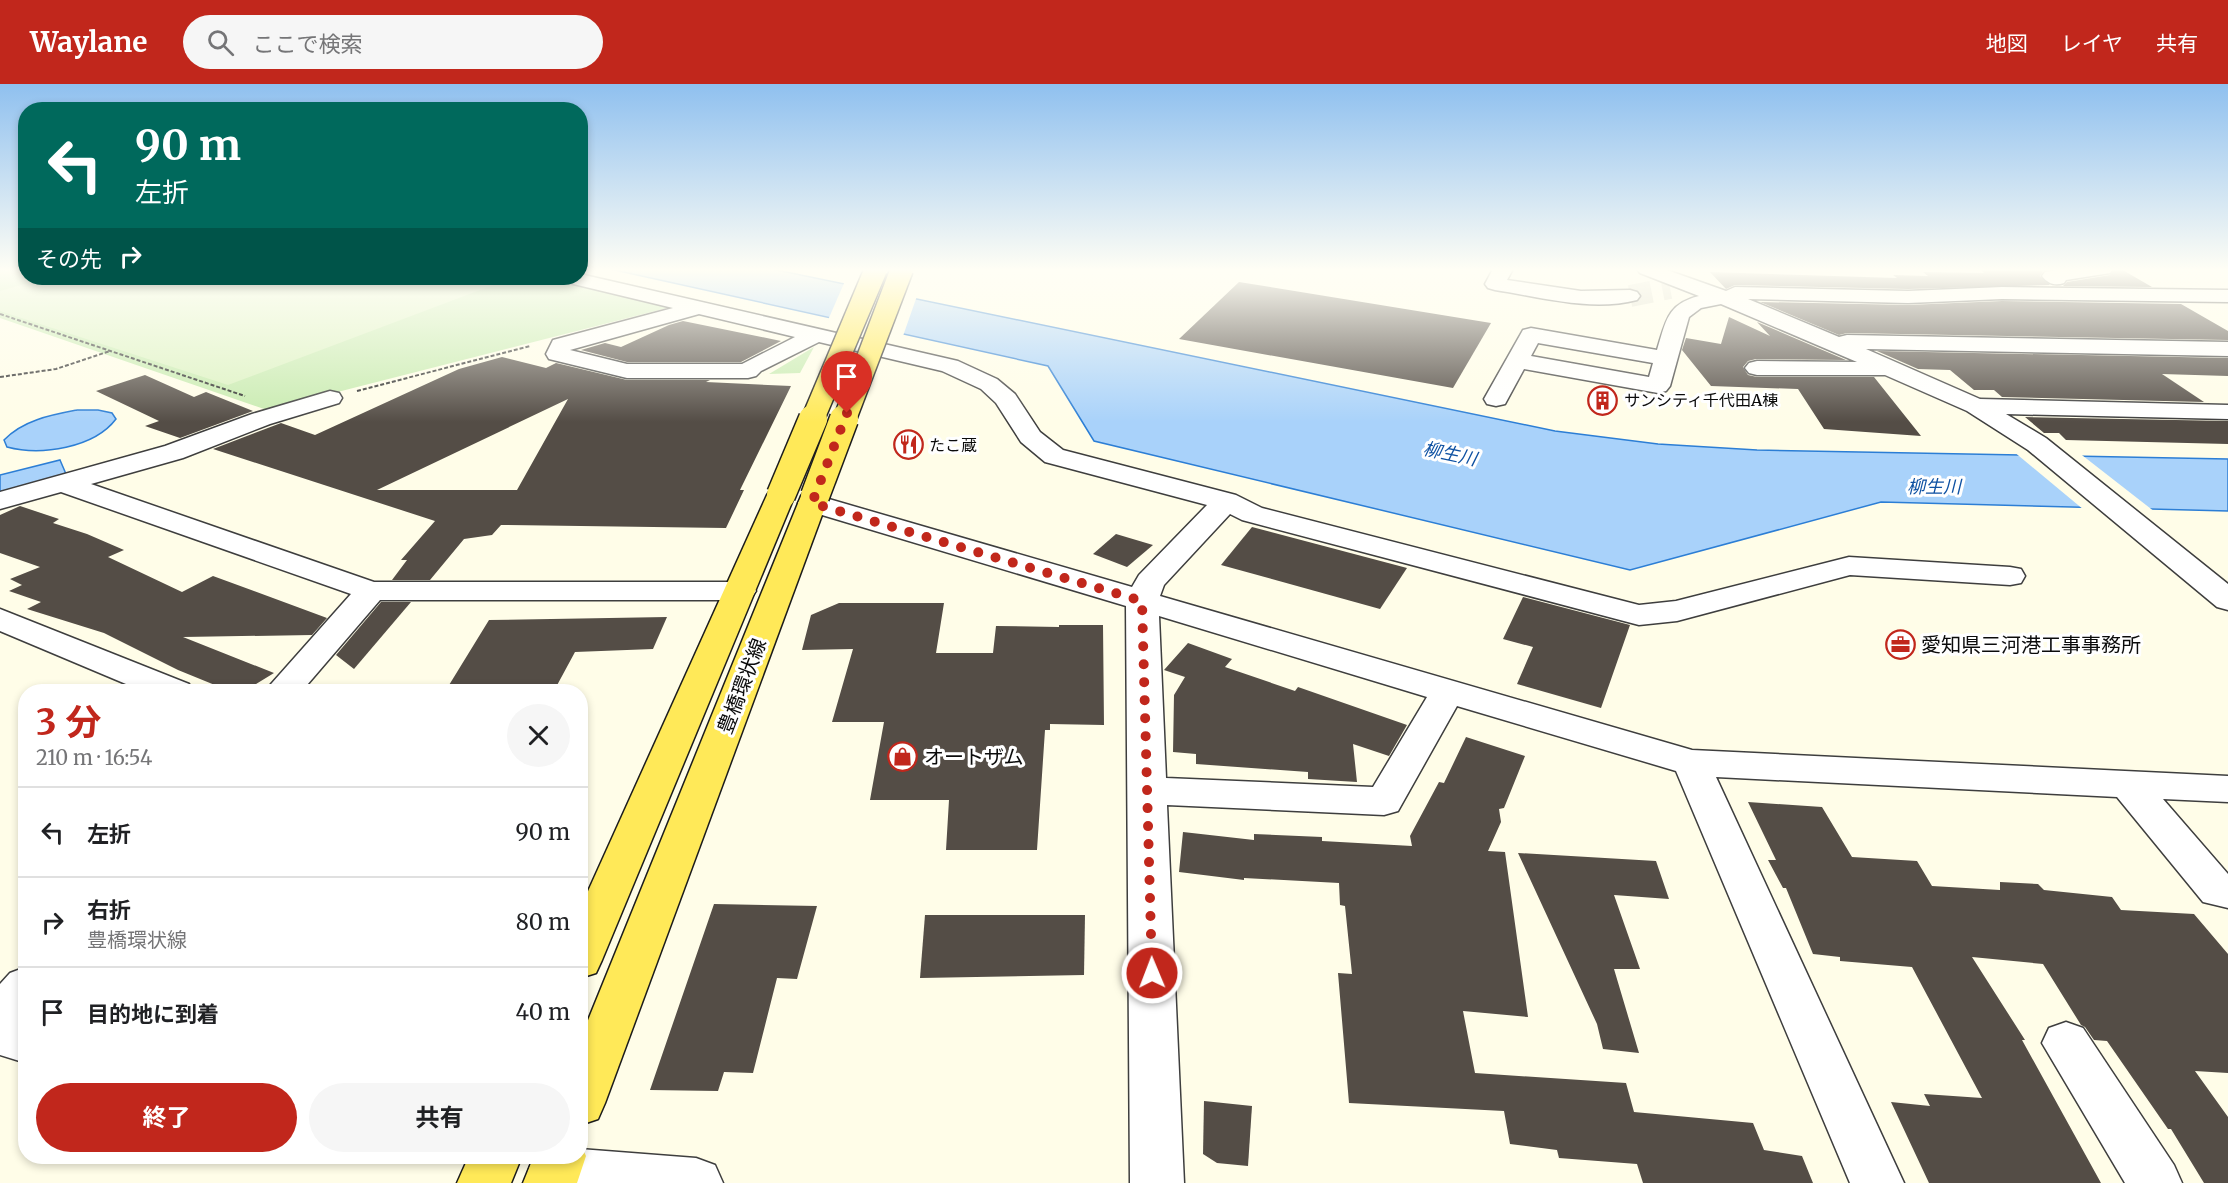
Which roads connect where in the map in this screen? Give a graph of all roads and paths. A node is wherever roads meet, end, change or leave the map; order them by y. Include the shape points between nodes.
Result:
1 (19, 320) edge
2 (651, 320) edge
3 (755, 320) edge
4 (860, 320) edge
5 (880, 320) edge
6 (1677, 320) edge
7 (1780, 320) edge
8 (816, 335) junction
9 (1830, 341) junction
10 (541, 343) dead end
11 (2228, 349) edge
12 (110, 351) junction
13 (1757, 368) dead end
14 (1894, 369) junction
15 (0, 377) edge
16 (330, 398) joint
17 (1496, 399) dead end
18 (1976, 406) junction
19 (288, 411) junction
20 (2228, 412) edge
21 (64, 484) junction
22 (803, 498) junction
23 (0, 501) edge
24 (1226, 501) junction
25 (2010, 576) dead end
26 (2221, 589) edge
27 (371, 591) junction
28 (740, 591) junction
29 (1142, 601) junction
30 (0, 619) edge
31 (158, 684) edge
32 (288, 684) edge
33 (1448, 691) junction
34 (1691, 763) junction
35 (2128, 784) junction
36 (2228, 789) edge
37 (1147, 792) junction
38 (2228, 892) edge
39 (588, 942) edge
40 (18, 995) edge
41 (0, 1016) edge
42 (0, 1035) edge
43 (18, 1041) edge
44 (2066, 1043) dead end
45 (588, 1081) edge
46 (493, 1164) edge
47 (555, 1171) edge
48 (484, 1183) edge
49 (696, 1183) edge
50 (1157, 1183) edge
51 (1876, 1183) edge
52 (2155, 1183) edge

1 - 12 path
2 - 8 street via 561,345 557,354 627,371 748,371
3 - 8 street
4 - 22 main road, 豊橋環状線, bridge
5 - 22 main road, 豊橋環状線, bridge
6 - 17 street via 1658,387 1517,360
7 - 9 street
8 - 24 street via 950,366 989,384 1006,399 1030,437 1054,456
9 - 11 street
9 - 14 street
10 - 16 path
12 - 15 path via 56,369
12 - 19 path
13 - 14 street
14 - 18 street
16 - 19 street
18 - 20 street
18 - 26 street via 2037,444
19 - 21 street via 174,452
21 - 23 street
21 - 27 street
22 - 28 main road, 豊橋環状線
22 - 29 street
22 - 45 main road, 豊橋環状線
24 - 25 street via 1252,514 1639,615 1677,611 1849,566
24 - 29 street via 1150,582
27 - 28 street
27 - 32 street
28 - 39 main road, 豊橋環状線
29 - 33 street
29 - 37 street
30 - 31 street
33 - 34 street
33 - 37 street via 1384,801
34 - 35 street
34 - 51 street
35 - 36 street
35 - 38 street via 2218,891
37 - 50 street
40 - 41 street
42 - 43 street
44 - 52 street
46 - 48 main road
47 - 49 street

